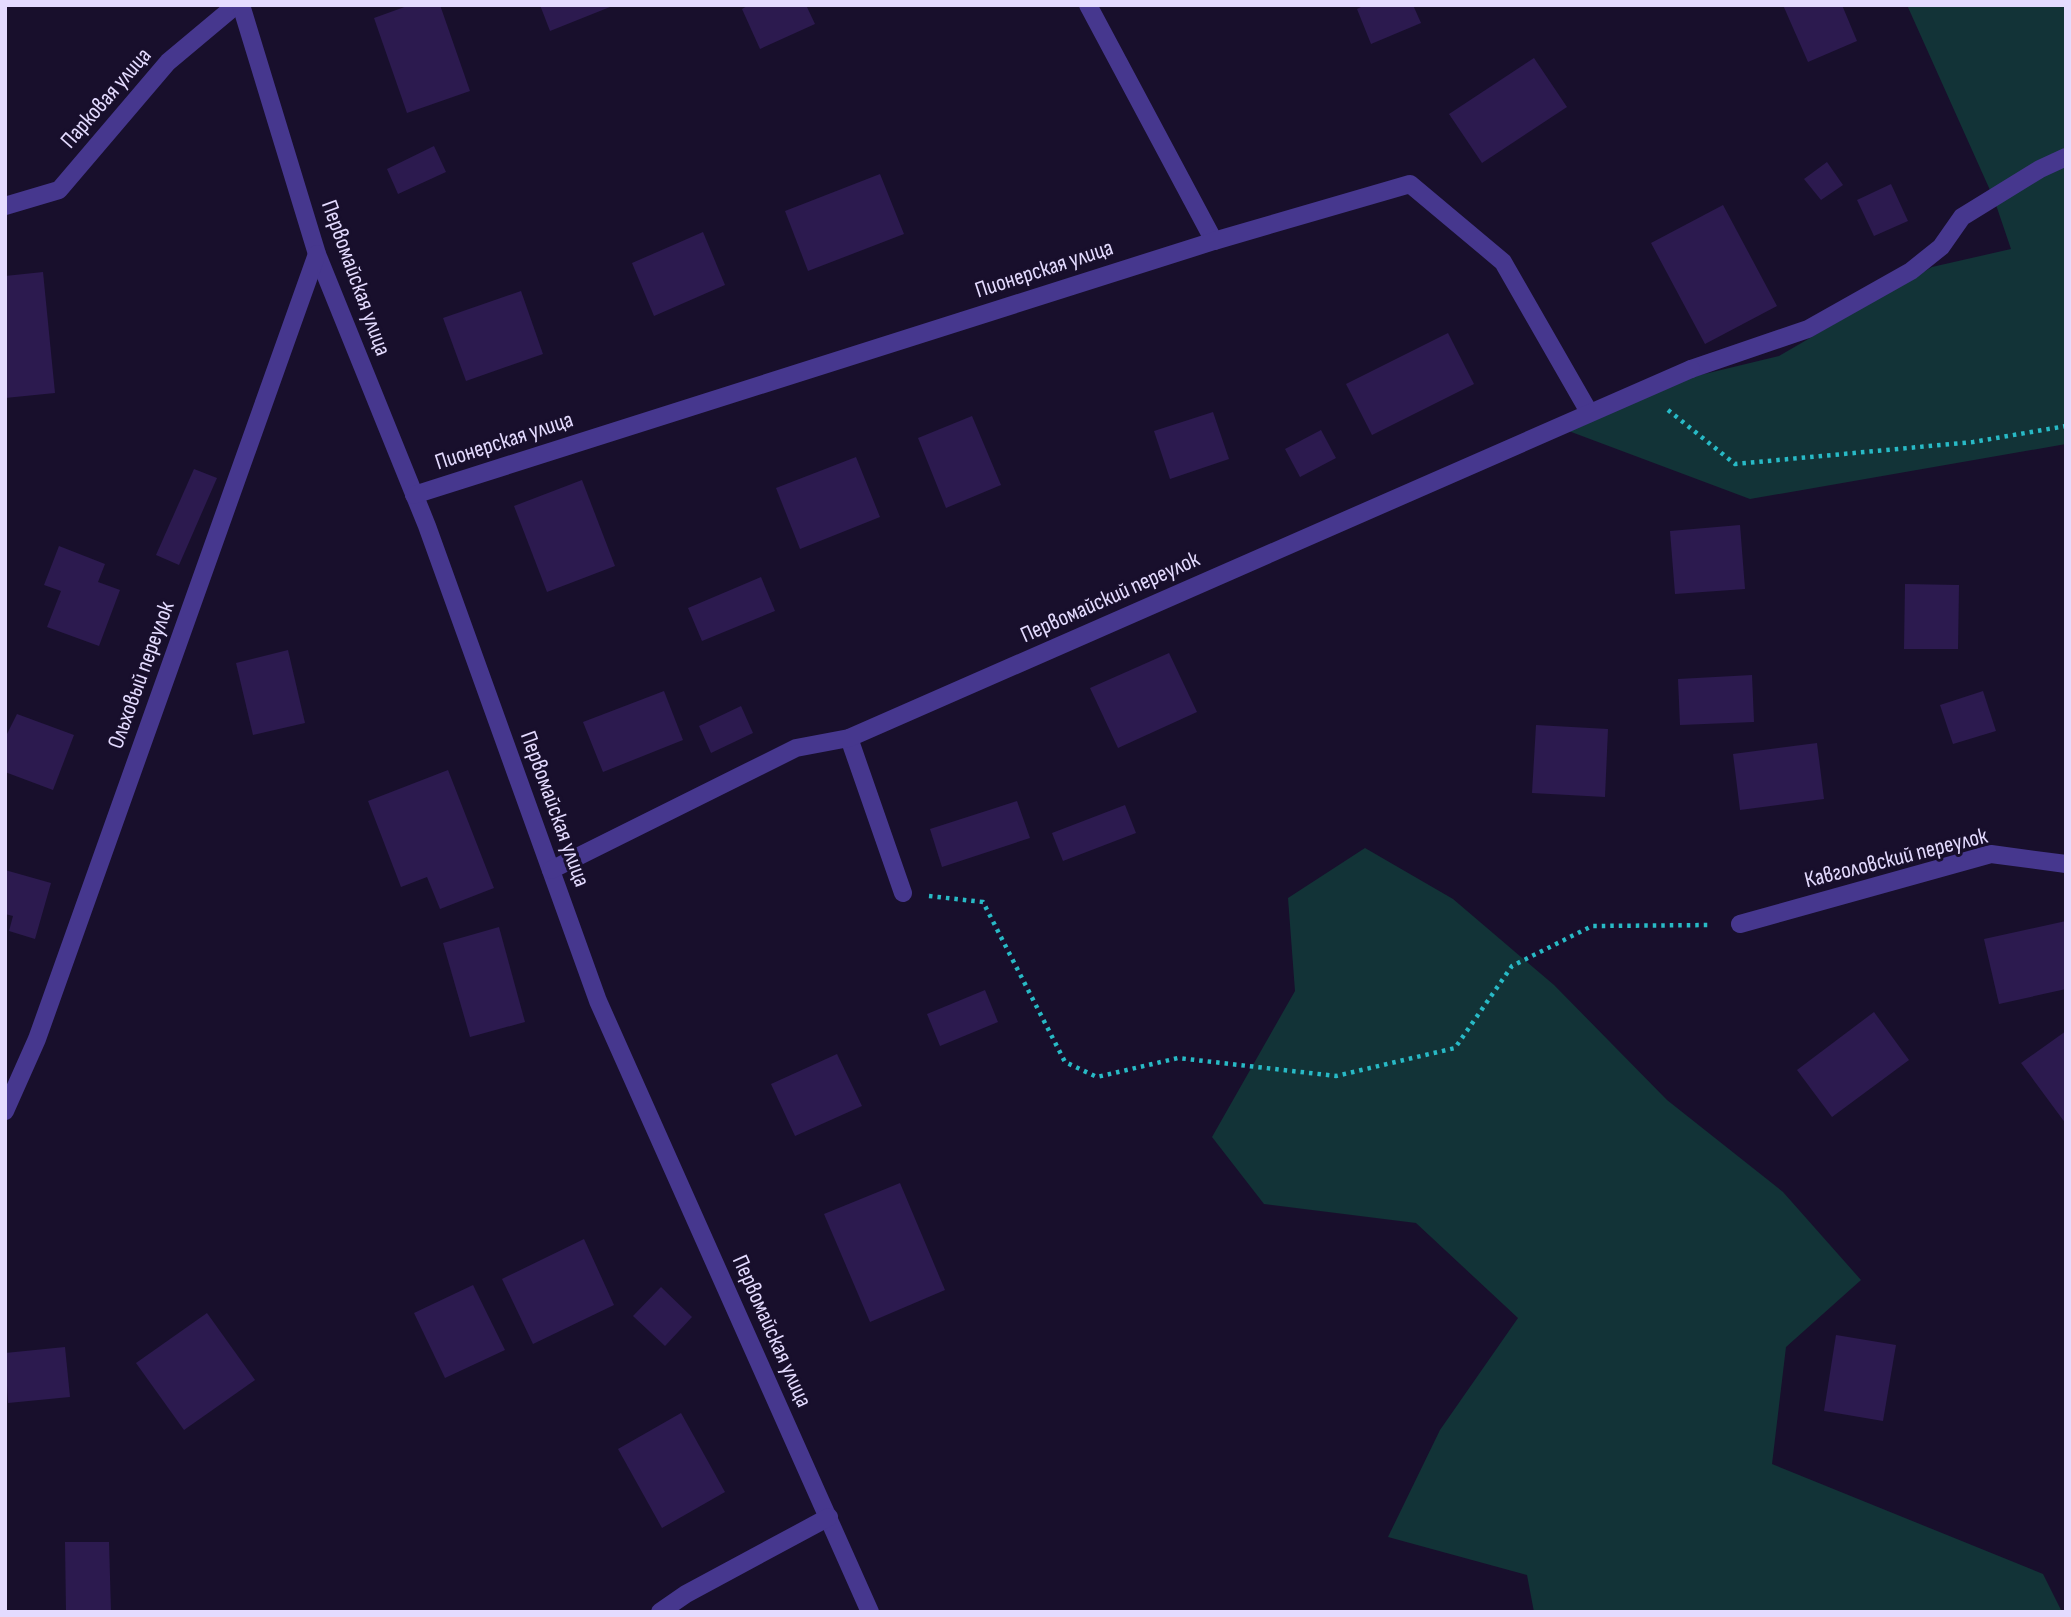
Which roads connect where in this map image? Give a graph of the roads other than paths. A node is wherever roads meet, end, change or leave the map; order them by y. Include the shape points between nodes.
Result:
1 (239, 5) edge
2 (1088, 5) edge
3 (2066, 157) edge
4 (5, 206) edge
5 (1214, 241) junction
6 (317, 254) junction
7 (1588, 412) junction
8 (414, 495) junction
9 (849, 738) junction
10 (2066, 864) edge
11 (551, 870) junction
12 (903, 894) road end
13 (1740, 924) road end
14 (5, 1111) edge
15 (829, 1517) junction
16 (660, 1612) edge
17 (870, 1612) edge

1 - 4 street, Парковая улица via 169,62 58,190
1 - 6 street, Первомайская улица
2 - 5 street
3 - 7 street, Первомайский переулок via 1962,217 1941,247 1911,271 1808,329 1691,369
5 - 7 street, Пионерская улица via 1410,184 1503,262
5 - 8 street, Пионерская улица
6 - 8 street, Первомайская улица
6 - 14 street, Ольховый переулок via 37,1039
7 - 9 street, Первомайский переулок
8 - 11 street, Первомайская улица
9 - 11 street, Первомайский переулок via 796,748
9 - 12 street
10 - 13 street, Кавголовский переулок via 1991,854
11 - 15 street, Первомайская улица via 598,1001
15 - 16 street
15 - 17 street, Первомайская улица

